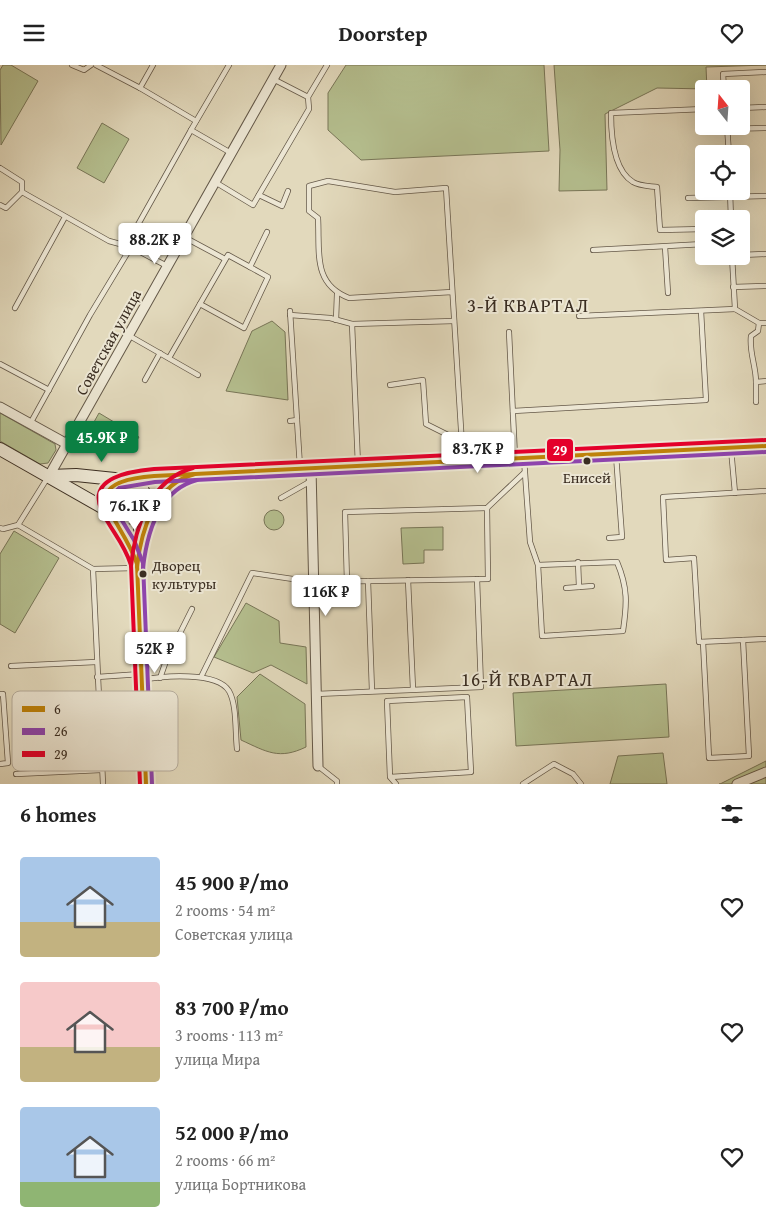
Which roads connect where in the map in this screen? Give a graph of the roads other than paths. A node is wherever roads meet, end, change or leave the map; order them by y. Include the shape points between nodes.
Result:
1 (72, 65) edge
2 (90, 65) edge
3 (96, 65) edge
4 (153, 65) edge
5 (229, 65) edge
6 (281, 65) edge
7 (327, 65) edge
8 (766, 72) edge
9 (273, 79) junction
10 (723, 80) edge
11 (140, 88) junction
12 (308, 97) junction
13 (766, 107) edge
14 (750, 108) edge
15 (695, 109) edge
16 (196, 121) junction
17 (750, 128) edge
18 (766, 128) edge
19 (191, 130) junction
20 (232, 153) junction
21 (0, 168) edge
22 (215, 182) junction
23 (22, 191) junction
24 (288, 191) dead end
25 (259, 195) junction
26 (750, 195) edge
27 (766, 196) edge
28 (695, 197) edge
29 (688, 198) dead end
30 (0, 205) edge
31 (65, 217) junction
32 (695, 229) edge
33 (267, 232) dead end
34 (184, 237) junction
35 (695, 245) edge
36 (129, 247) junction
37 (665, 247) junction
38 (593, 250) dead end
39 (766, 254) edge
40 (750, 255) edge
41 (225, 259) junction
42 (732, 265) edge
43 (167, 267) junction
44 (250, 267) junction
45 (766, 285) edge
46 (733, 287) junction
47 (452, 292) junction
48 (668, 293) dead end
49 (337, 294) junction
50 (200, 304) junction
51 (15, 308) dead end
52 (735, 309) junction
53 (701, 311) junction
54 (579, 316) dead end
55 (336, 320) junction
56 (454, 321) junction
57 (759, 323) junction
58 (766, 323) edge
59 (352, 324) junction
60 (510, 332) dead end
61 (128, 335) junction
62 (160, 353) junction
63 (169, 358) junction
64 (0, 363) edge
65 (198, 375) dead end
66 (145, 380) dead end
67 (766, 381) edge
68 (756, 382) junction
69 (390, 385) dead end
70 (48, 390) junction
71 (756, 402) dead end
72 (0, 407) edge
73 (513, 411) junction
74 (297, 420) junction
75 (290, 421) dead end
76 (30, 424) junction
77 (462, 442) junction
78 (67, 444) junction
79 (766, 446) edge
80 (731, 448) junction
81 (0, 449) edge
82 (616, 453) junction
83 (60, 457) junction
84 (519, 458) junction
85 (463, 461) junction
86 (358, 466) junction
87 (306, 469) junction
88 (524, 473) junction
89 (188, 474) junction
90 (76, 475) junction
91 (49, 476) junction
92 (126, 479) junction
93 (311, 481) junction
94 (766, 491) edge
95 (736, 493) junction
96 (281, 498) dead end
97 (143, 508) junction
98 (487, 508) junction
99 (111, 513) junction
100 (18, 525) junction
101 (0, 527) edge
102 (609, 538) dead end
103 (578, 563) junction
104 (538, 565) junction
105 (137, 566) junction
106 (93, 569) junction
107 (477, 579) junction
108 (408, 580) junction
109 (347, 581) junction
110 (368, 581) junction
111 (313, 582) junction
112 (592, 586) dead end
113 (566, 587) dead end
114 (579, 587) junction
115 (192, 609) dead end
116 (766, 639) edge
117 (743, 640) junction
118 (703, 642) junction
119 (96, 662) junction
120 (11, 666) dead end
121 (97, 677) junction
122 (141, 677) junction
123 (201, 677) junction
124 (160, 678) junction
125 (413, 689) junction
126 (98, 691) edge
127 (142, 691) edge
128 (372, 691) junction
129 (0, 694) edge
130 (316, 694) junction
131 (237, 749) dead end
132 (0, 764) edge
133 (318, 766) joint
134 (80, 771) edge
135 (102, 771) edge
136 (145, 771) edge
137 (766, 773) edge
138 (16, 774) dead end
139 (390, 777) junction
140 (103, 784) edge
141 (146, 784) edge
142 (337, 784) edge
143 (396, 784) edge
144 (523, 784) edge
145 (581, 784) edge
146 (737, 784) edge

1 - 2 lane via 84,70
3 - 11 lane
4 - 11 lane
5 - 16 lane
6 - 9 street, Советская улица
7 - 12 lane
8 - 10 lane via 723,74
9 - 12 lane
9 - 20 street, Советская улица
11 - 16 lane
12 - 25 lane via 309,109
13 - 14 lane
15 - 32 lane via 611,113 611,142 625,175 635,184 657,187 660,230
16 - 19 lane
17 - 18 lane
19 - 20 lane
19 - 36 lane
20 - 22 street, Советская улица
21 - 23 lane via 22,182
22 - 25 lane via 253,205
22 - 34 street, Советская улица
23 - 30 lane via 6,208
23 - 31 lane
24 - 25 lane via 282,206
26 - 27 lane
28 - 29 lane
31 - 36 lane via 109,241
31 - 51 lane
33 - 44 lane
34 - 41 lane
34 - 43 street, Советская улица
35 - 37 lane
36 - 43 lane
36 - 70 lane
37 - 38 lane
37 - 48 lane
39 - 40 lane
41 - 44 lane via 228,255
41 - 50 lane
42 - 46 lane
43 - 61 street, Советская улица
44 - 50 lane via 268,277 244,328
45 - 46 lane
46 - 52 lane
47 - 49 lane via 349,298
47 - 49 lane via 446,189 395,192 328,181 309,187 309,211 318,218 320,273
47 - 56 lane
49 - 55 lane
50 - 63 lane
52 - 53 lane
52 - 57 lane
53 - 54 lane
53 - 73 lane via 706,401
55 - 59 lane
55 - 74 lane via 290,313
56 - 59 lane
56 - 77 lane
57 - 58 lane
57 - 68 lane via 750,346
59 - 86 lane
60 - 73 lane
61 - 62 lane
61 - 78 street, Советская улица
62 - 63 lane
62 - 66 lane
63 - 65 lane
64 - 70 lane
67 - 68 lane
68 - 71 lane
69 - 77 lane via 423,380 426,423
70 - 76 lane
72 - 76 street
73 - 84 lane
74 - 75 lane
74 - 87 lane
76 - 78 street
77 - 85 lane
78 - 83 street, Советская улица
79 - 80 street
80 - 82 street
80 - 95 lane
81 - 91 street
82 - 84 street
82 - 102 lane via 622,537
83 - 90 street via 62,465
83 - 91 street, Советская улица
84 - 85 street
84 - 88 lane
85 - 86 street
86 - 87 street
87 - 89 street
87 - 93 street
88 - 98 lane
88 - 104 lane via 530,542
89 - 92 street
89 - 97 street via 166,486
89 - 105 street via 167,490 150,512 141,538
90 - 91 street
90 - 92 street
91 - 99 street
91 - 100 lane
92 - 97 street via 140,485 144,493
92 - 99 street via 109,487 105,497
93 - 96 lane
93 - 111 street
94 - 95 lane
95 - 118 lane via 663,497 666,560 694,558 699,642
97 - 99 street via 131,518 120,518
97 - 105 street
98 - 107 lane via 488,579
98 - 109 lane via 345,512
99 - 105 street via 128,538
100 - 101 lane
100 - 106 lane
103 - 104 lane
103 - 104 lane via 617,562 627,598 623,631 542,636
103 - 114 lane
105 - 106 lane
105 - 122 street
106 - 119 lane
107 - 108 lane
107 - 125 lane via 481,687
108 - 110 lane
108 - 125 lane
109 - 110 lane
109 - 111 lane
110 - 128 lane
111 - 123 lane via 252,573
111 - 130 street
112 - 114 lane
113 - 114 lane
115 - 124 lane
116 - 117 lane
117 - 118 lane
117 - 118 lane via 749,756 709,758
119 - 120 lane
119 - 121 lane
121 - 122 lane
121 - 126 lane
122 - 124 lane
122 - 127 street
123 - 124 lane
123 - 131 lane via 223,684 229,691
125 - 128 lane
128 - 130 lane
129 - 132 lane via 3,694 8,763
130 - 133 street
133 - 142 lane
134 - 138 lane
135 - 140 lane
136 - 141 street
137 - 146 street
139 - 139 lane via 387,701 468,697 471,772
139 - 143 lane
144 - 145 lane via 554,764 574,775

